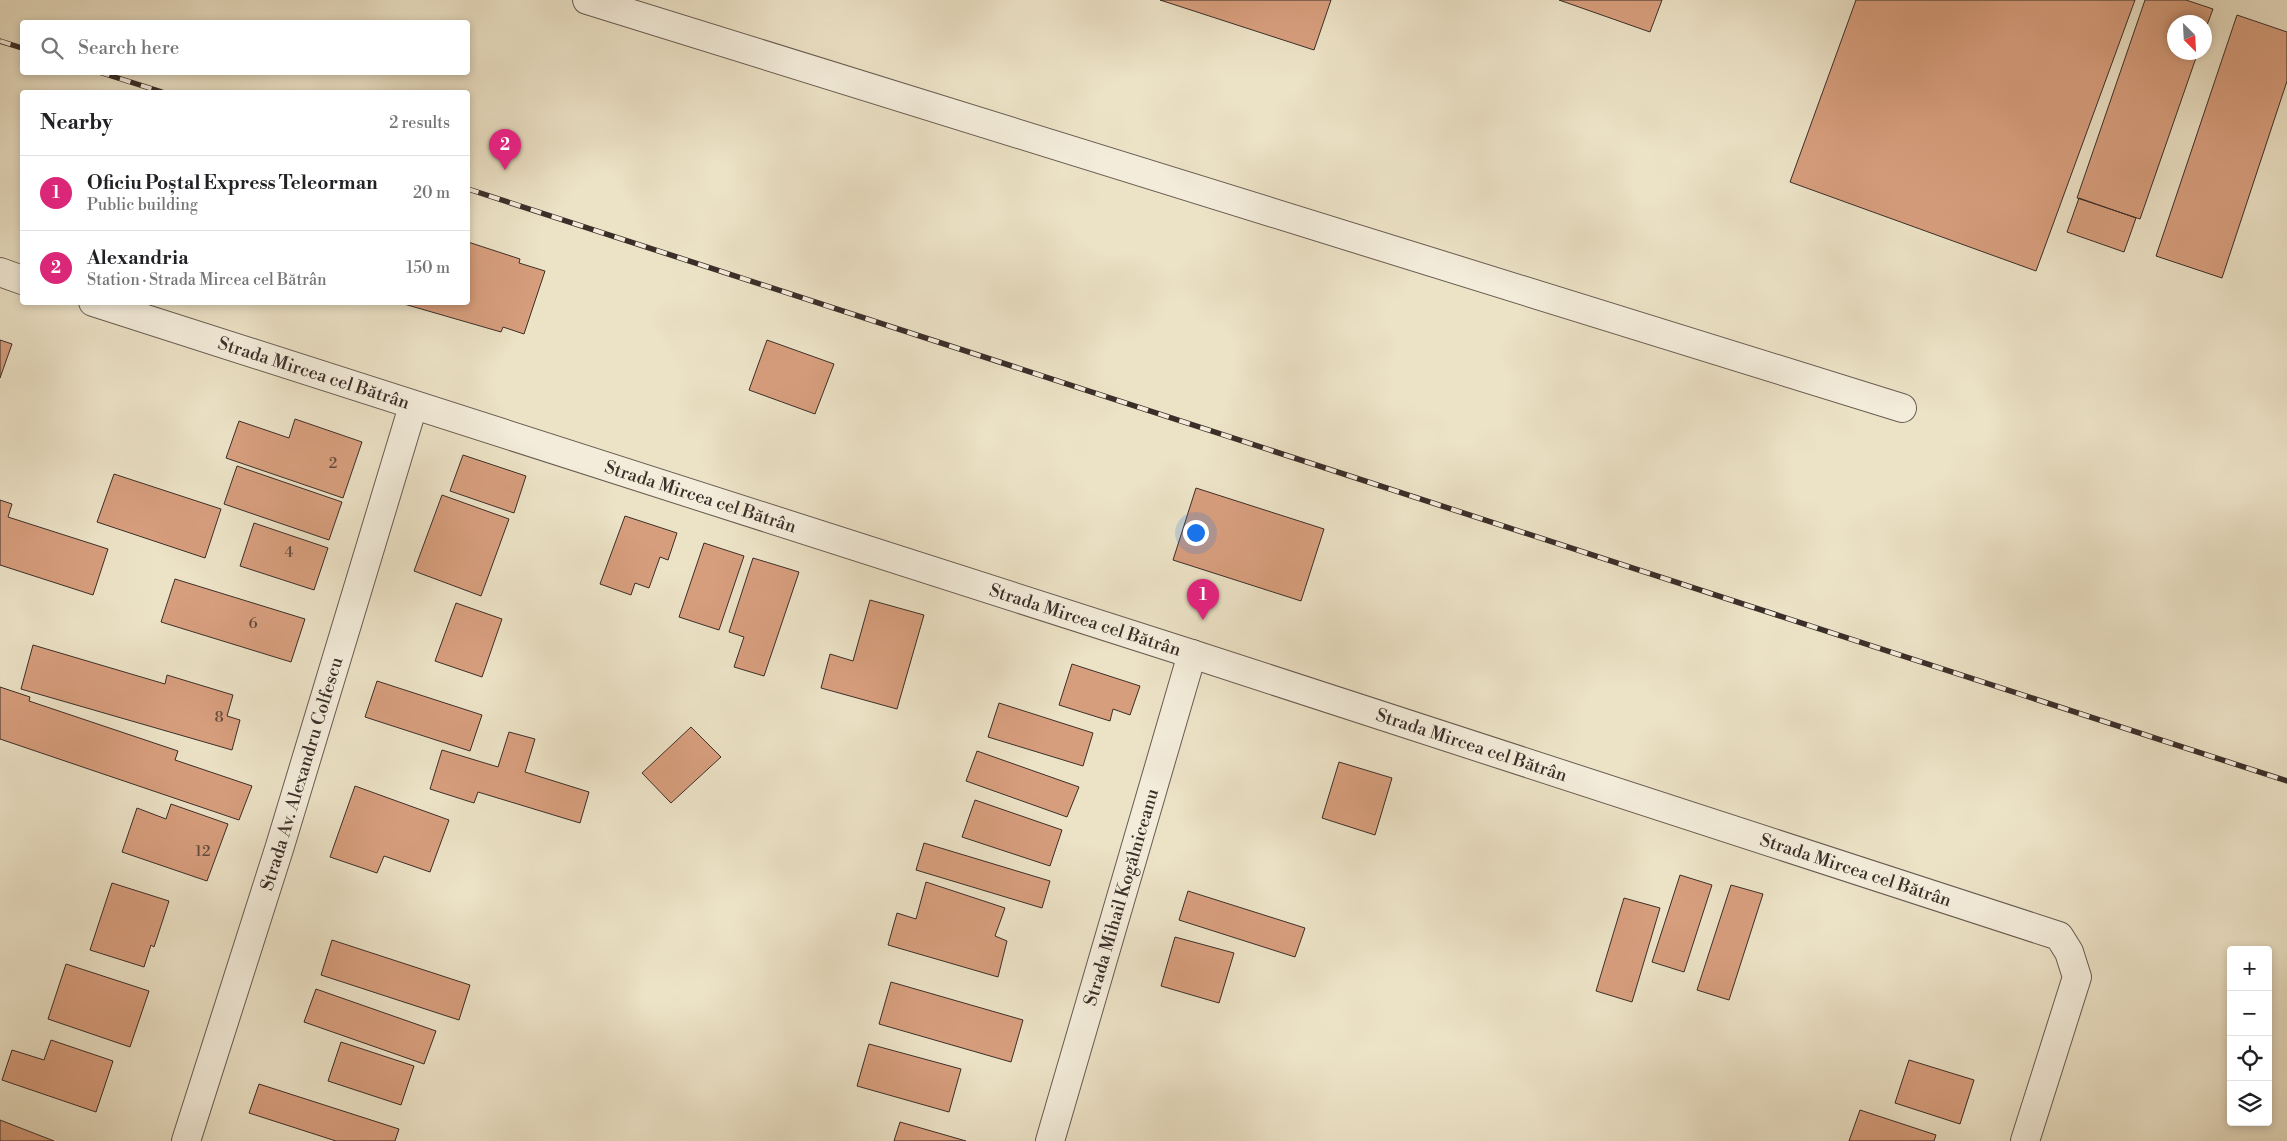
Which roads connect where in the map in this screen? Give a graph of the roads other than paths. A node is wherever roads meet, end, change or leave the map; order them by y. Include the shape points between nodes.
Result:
1 (587, 0) edge
2 (0, 272) edge
3 (20, 279) edge
4 (102, 305) edge
5 (413, 406) junction
6 (1902, 408) dead end
7 (1192, 654) junction
8 (186, 1141) edge
9 (1050, 1141) edge
10 (2025, 1141) edge

1 - 6 street
2 - 3 street
4 - 5 street, Strada Mircea cel Bătrân
5 - 7 street, Strada Mircea cel Bătrân
5 - 8 street, Strada Av. Alexandru Colfescu via 280,846
7 - 9 street, Strada Mihail Kogălniceanu
7 - 10 street, Strada Mircea cel Bătrân via 2059,936 2070,952 2077,977

